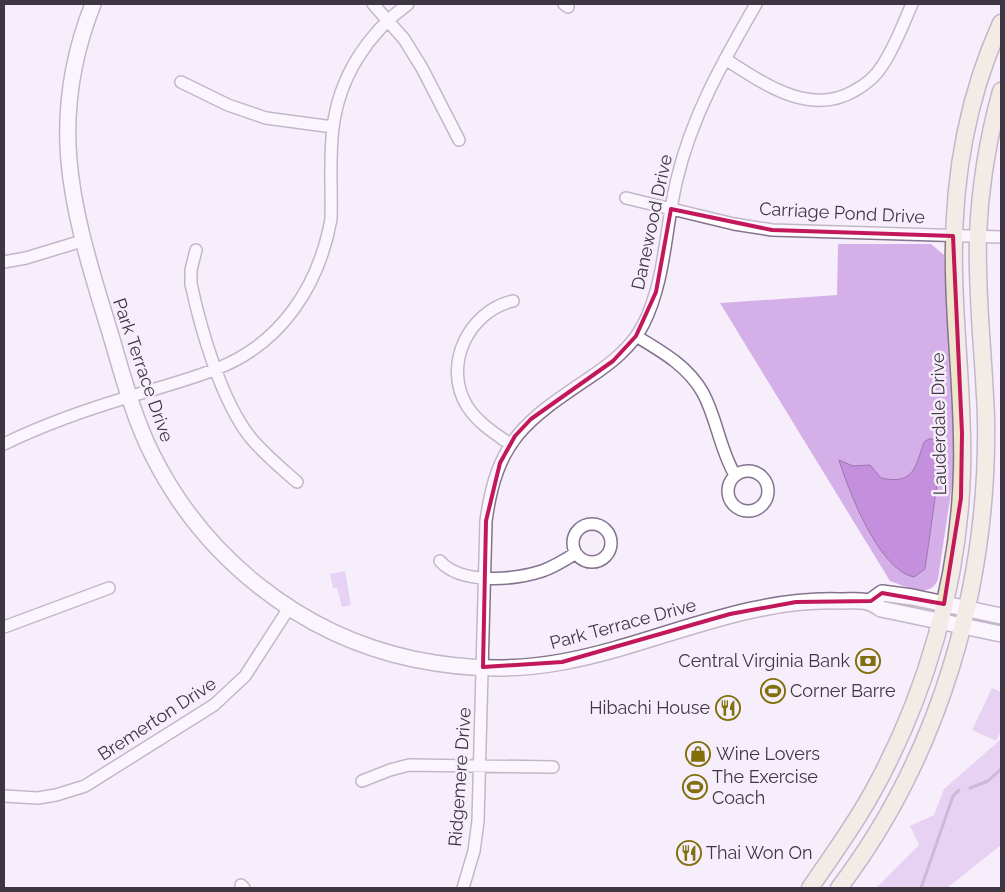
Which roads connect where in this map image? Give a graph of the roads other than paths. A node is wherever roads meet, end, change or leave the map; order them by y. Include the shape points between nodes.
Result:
1 (93, 4) edge
2 (374, 4) edge
3 (408, 4) edge
4 (756, 4) edge
5 (912, 4) edge
6 (388, 20) junction
7 (1001, 23) edge
8 (725, 59) junction
9 (181, 82) dead end
10 (1001, 91) edge
11 (333, 127) junction
12 (459, 140) dead end
13 (626, 198) dead end
14 (671, 209) junction
15 (953, 236) junction
16 (978, 236) junction
17 (1001, 237) edge
18 (82, 241) junction
19 (196, 250) dead end
20 (4, 262) edge
21 (513, 301) dead end
22 (636, 336) junction
23 (217, 369) junction
24 (130, 397) junction
25 (4, 444) edge
26 (510, 444) junction
27 (735, 476) dead end
28 (297, 482) dead end
29 (576, 553) dead end
30 (440, 561) dead end
31 (485, 577) junction
32 (109, 588) dead end
33 (871, 602) junction
34 (944, 604) junction
35 (289, 608) junction
36 (966, 609) junction
37 (1001, 616) edge
38 (940, 621) junction
39 (962, 626) junction
40 (4, 627) edge
41 (1001, 634) edge
42 (483, 667) junction
43 (480, 765) junction
44 (553, 767) dead end
45 (362, 781) dead end
46 (4, 796) edge
47 (463, 888) edge
48 (810, 888) edge
49 (839, 888) edge

1 - 18 street, Park Terrace Drive via 71,81 68,117 70,180
2 - 6 street
3 - 6 street
4 - 8 street, Danewood Drive
5 - 8 street via 882,67 860,88 840,97 820,100 798,98 783,93
6 - 11 street via 358,57 346,80
6 - 12 street via 422,68
7 - 15 main road, Lauderdale Drive via 980,76 969,120 959,170
8 - 14 street, Danewood Drive via 698,113 676,179
9 - 11 street via 228,105 266,118
10 - 16 main road via 982,180
11 - 23 street via 330,219 322,256 310,285 289,316 266,340
13 - 14 street, Carriage Pond Drive
14 - 15 street, Carriage Pond Drive via 772,230
14 - 22 street, Danewood Drive via 656,292
15 - 16 street, Carriage Pond Drive
15 - 34 main road, Lauderdale Drive via 962,472 958,525
16 - 17 street, Carriage Pond Drive
16 - 36 main road via 986,460 979,542
18 - 20 street
18 - 24 street, Park Terrace Drive
19 - 23 street via 191,284
21 - 26 street via 491,309 469,332 458,368 459,385 468,408 482,424
22 - 26 street, Danewood Drive via 613,361 531,419
22 - 27 street via 675,361 695,381 707,402
23 - 24 street
23 - 28 street via 224,392 246,431 264,454
24 - 25 street via 68,416
24 - 35 street, Park Terrace Drive via 151,452 189,515 237,568
26 - 31 street, Danewood Drive via 496,471 490,495
29 - 31 street via 557,565 533,573
30 - 31 street via 457,575
31 - 42 street, Danewood Drive
32 - 40 street
33 - 34 street, Park Terrace Drive via 882,593
33 - 38 street, Park Terrace Drive via 881,610
33 - 42 street, Park Terrace Drive via 814,600 770,605 562,662
34 - 36 street, Park Terrace Drive
34 - 38 main road, Lauderdale Drive
35 - 42 street, Park Terrace Drive via 351,640 389,653 438,663
35 - 46 street, Bremerton Drive via 245,676 214,705 84,786 38,798
36 - 37 street, Park Terrace Drive
36 - 39 main road
38 - 39 street, Park Terrace Drive
38 - 48 main road, Lauderdale Drive via 913,704 886,764 857,818
39 - 41 street, Park Terrace Drive
39 - 49 main road via 951,668 916,760 894,804
42 - 43 street, Ridgemere Drive
43 - 44 street
43 - 45 street via 409,765
43 - 47 street, Ridgemere Drive via 477,836

